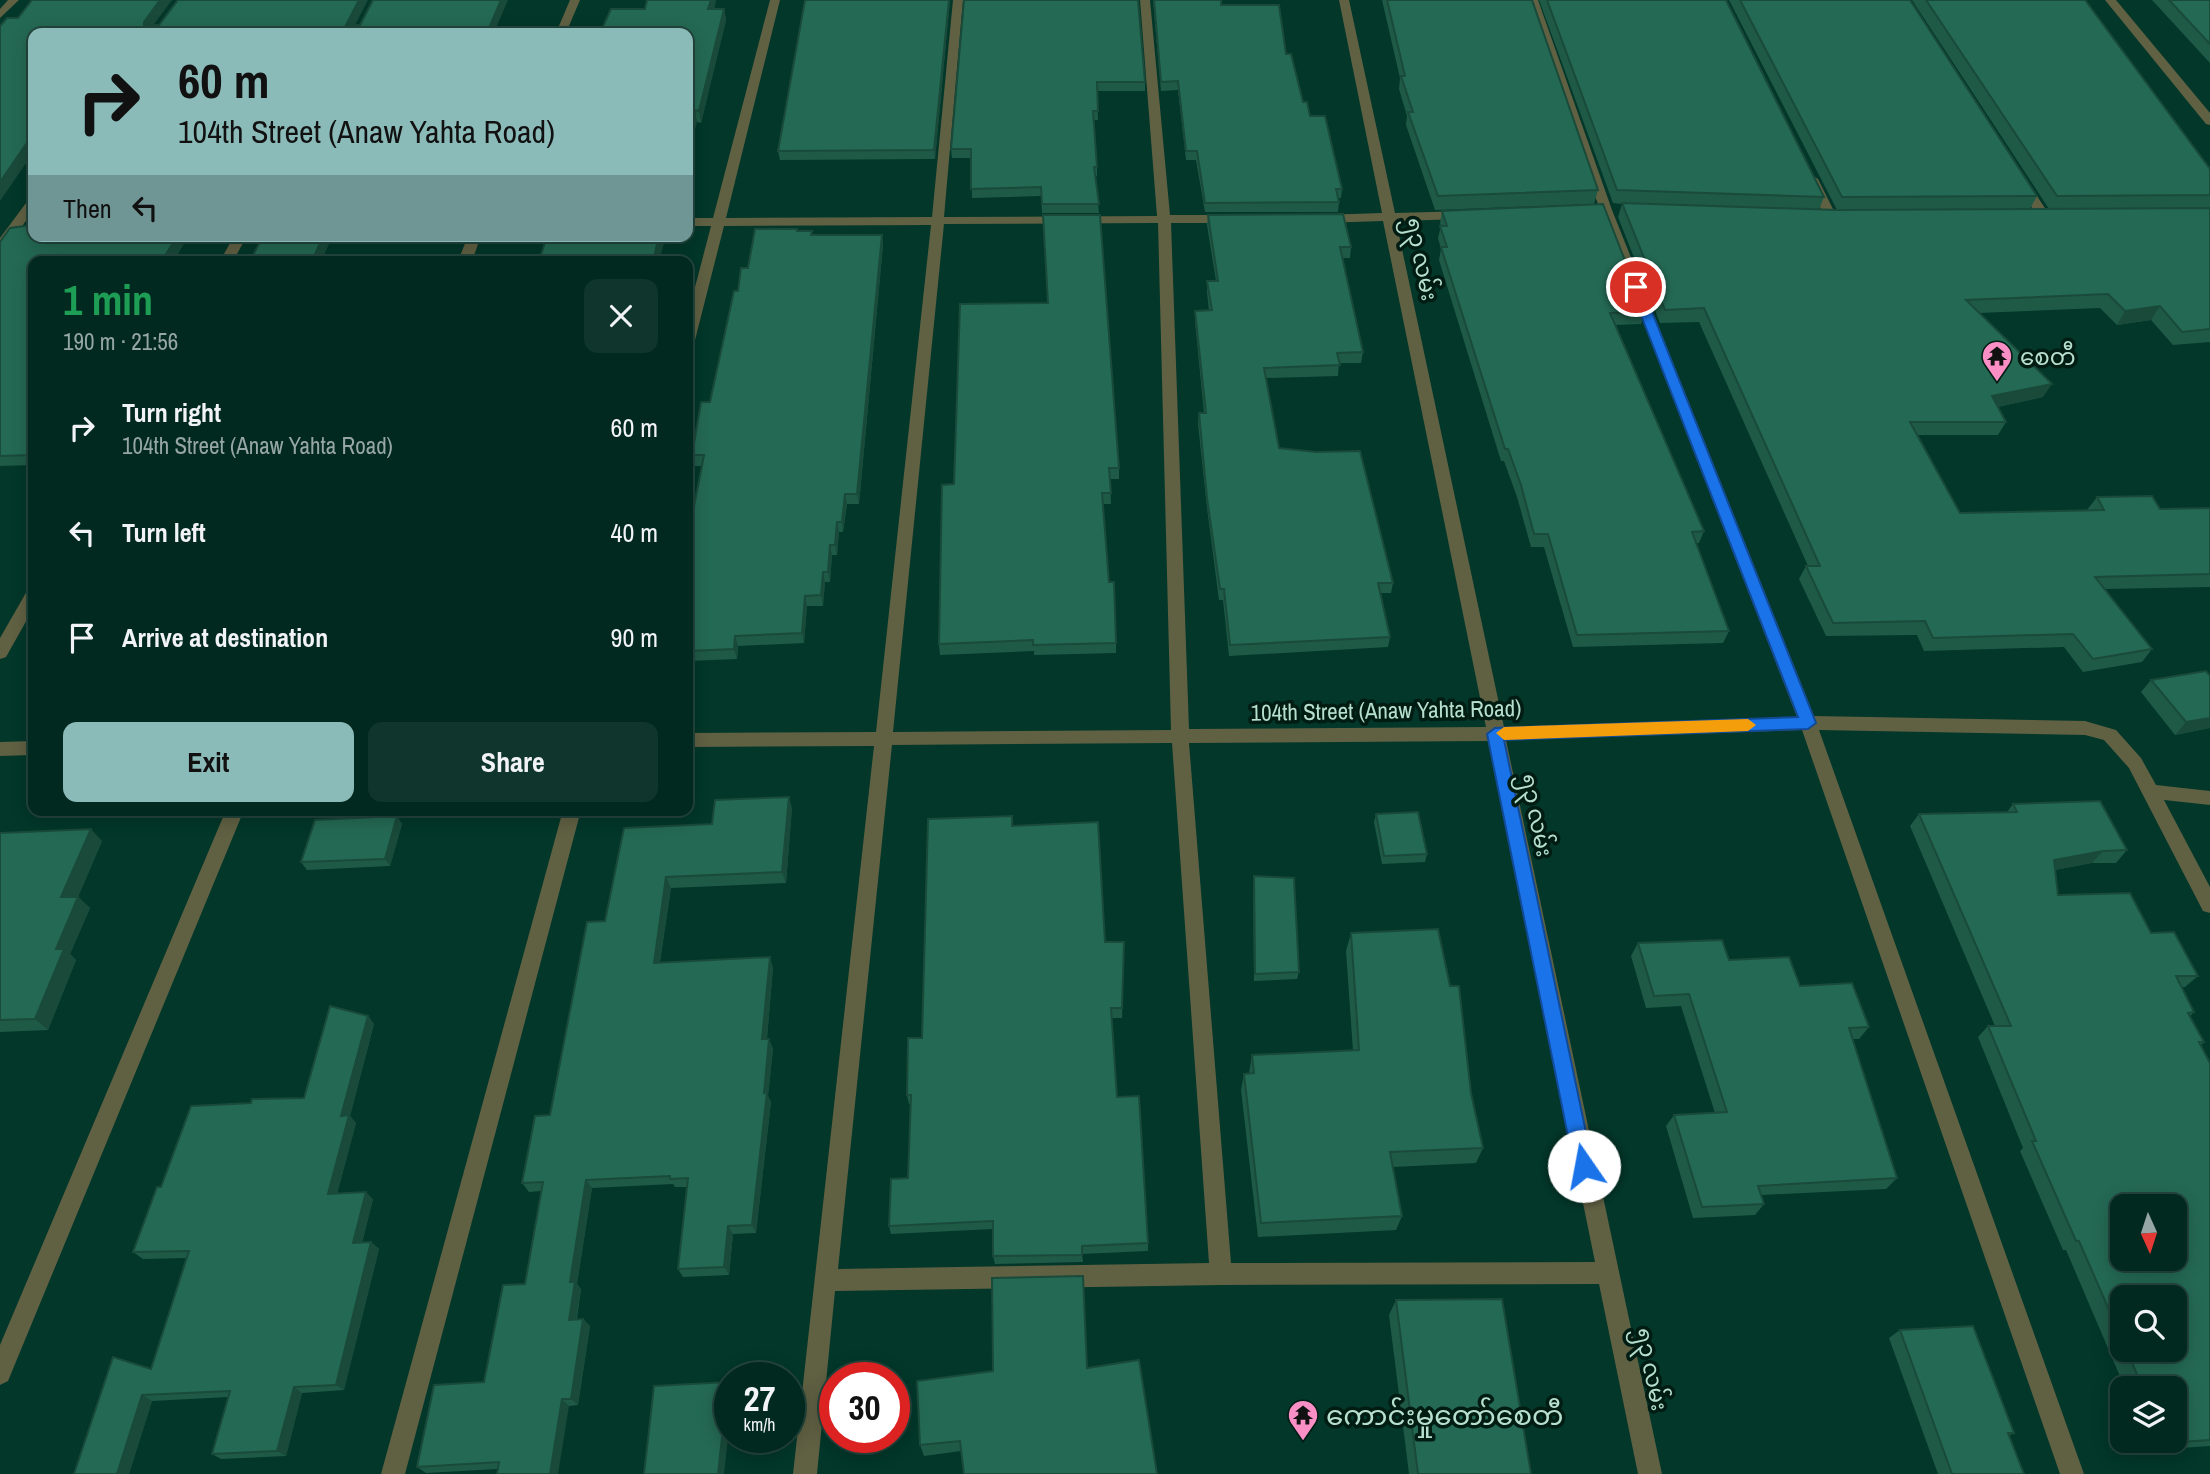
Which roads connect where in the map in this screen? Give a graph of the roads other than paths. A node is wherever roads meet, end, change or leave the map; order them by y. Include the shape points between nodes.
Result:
1 (14, 0) edge
2 (575, 0) edge
3 (775, 0) edge
4 (958, 0) edge
5 (1145, 0) edge
6 (1344, 0) edge
7 (1533, 0) edge
8 (2110, 0) edge
9 (0, 15) edge
10 (563, 28) edge
11 (2210, 121) edge
12 (1807, 169) edge
13 (2014, 170) edge
14 (28, 209) edge
15 (1484, 215) edge
16 (1831, 216) edge
17 (2044, 216) edge
18 (1389, 218) junction
19 (1164, 219) junction
20 (1243, 219) edge
21 (1309, 219) edge
22 (939, 221) junction
23 (693, 222) edge
24 (716, 222) junction
25 (0, 226) edge
26 (28, 226) edge
27 (15, 227) junction
28 (0, 247) edge
29 (693, 319) edge
30 (28, 604) edge
31 (0, 653) edge
32 (1808, 723) junction
33 (1495, 734) junction
34 (1180, 736) junction
35 (886, 738) junction
36 (693, 740) edge
37 (28, 748) edge
38 (0, 749) edge
39 (2153, 792) junction
40 (2210, 798) edge
41 (232, 816) edge
42 (570, 816) edge
43 (2210, 905) edge
44 (1606, 1273) junction
45 (1221, 1274) junction
46 (825, 1280) junction
47 (0, 1373) edge
48 (393, 1474) edge
49 (805, 1474) edge
50 (1650, 1474) edge
51 (2072, 1474) edge

1 - 9 street
2 - 10 street
3 - 24 street
4 - 22 street
5 - 19 street
6 - 18 street, ၅၃ လမ်း
7 - 32 street via 1606,210
8 - 11 street
12 - 16 street
13 - 17 street
14 - 27 street
15 - 18 street
18 - 21 street
18 - 33 street, ၅၃ လမ်း
19 - 20 street
19 - 22 street
19 - 34 street
22 - 24 street
22 - 35 street
23 - 24 street
24 - 29 street
25 - 27 street
26 - 27 street
27 - 28 street
30 - 31 street
32 - 33 street, 104th Street (Anaw Yahta Road)
32 - 39 street, 104th Street (Anaw Yahta Road) via 2085,728 2110,735 2123,747
32 - 51 street
33 - 34 street, 104th Street (Anaw Yahta Road)
33 - 44 street, ၅၃ လမ်း
34 - 35 street, 104th Street (Anaw Yahta Road)
34 - 45 street
35 - 36 street, 104th Street (Anaw Yahta Road)
35 - 46 street
37 - 38 street
39 - 40 street
39 - 43 street
41 - 47 street
42 - 48 street
44 - 45 street
44 - 50 street, ၅၃ လမ်း
45 - 46 street
46 - 49 street

